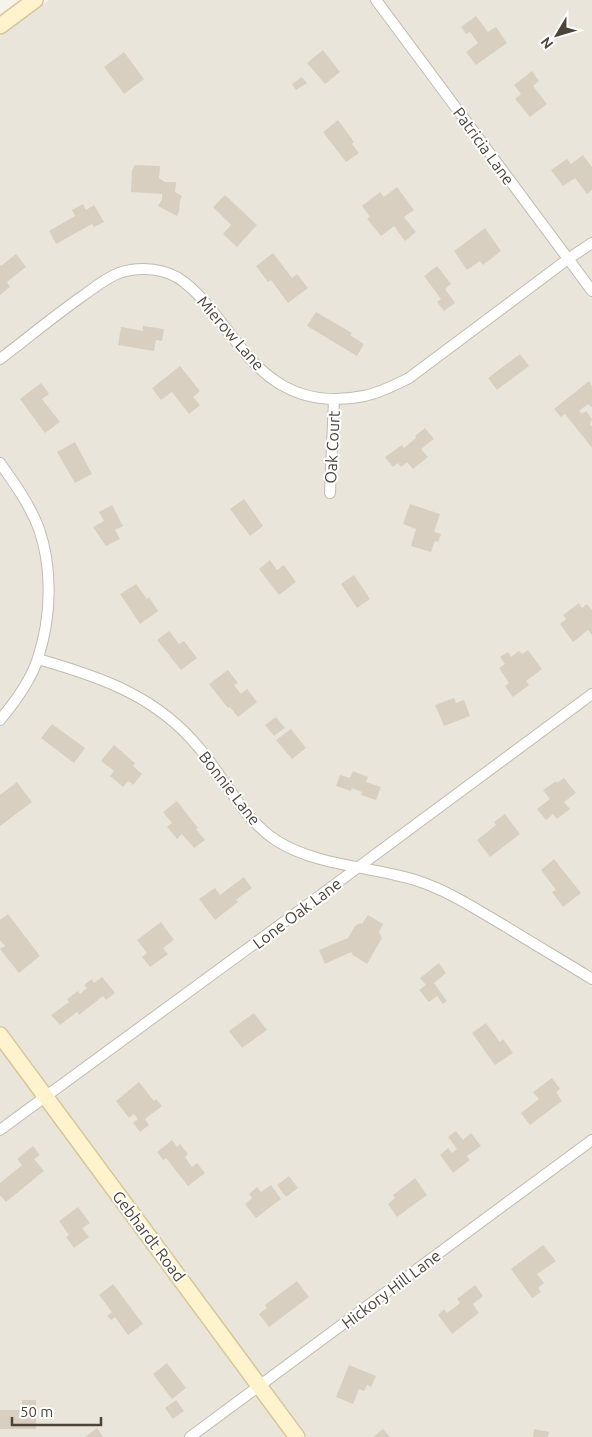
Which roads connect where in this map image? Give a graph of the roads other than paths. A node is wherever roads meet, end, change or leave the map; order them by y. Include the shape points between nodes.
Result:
1 (34, 0) edge
2 (376, 0) edge
3 (0, 26) edge
4 (592, 243) edge
5 (568, 259) junction
6 (592, 291) edge
7 (0, 359) edge
8 (334, 400) junction
9 (0, 463) edge
10 (330, 493) dead end
11 (38, 659) junction
12 (592, 694) edge
13 (0, 720) edge
14 (358, 867) junction
15 (592, 979) edge
16 (0, 1035) edge
17 (46, 1096) junction
18 (0, 1130) edge
19 (592, 1140) edge
20 (260, 1387) junction
21 (190, 1437) edge
22 (297, 1437) edge

1 - 3 street
2 - 5 street, Patricia Lane
4 - 5 street, Mierow Lane
5 - 6 street, Patricia Lane
5 - 8 street, Mierow Lane via 409,378 365,396
7 - 8 street, Mierow Lane via 108,278 139,269 155,270 183,281 196,293 266,374 299,393
8 - 10 street, Oak Court
9 - 11 street via 19,489 44,547 48,594
11 - 13 street via 21,692
11 - 14 street, Bonnie Lane via 112,684 154,705 200,749 261,829 291,849 329,862
12 - 14 street, Lone Oak Lane
14 - 15 street, Bonnie Lane via 438,889
14 - 17 street, Lone Oak Lane
16 - 17 street, Gebhardt Road
17 - 18 street, Lone Oak Lane
17 - 20 street, Gebhardt Road
19 - 20 street, Hickory Hill Lane
20 - 21 street, Hickory Hill Lane
20 - 22 street, Gebhardt Road

